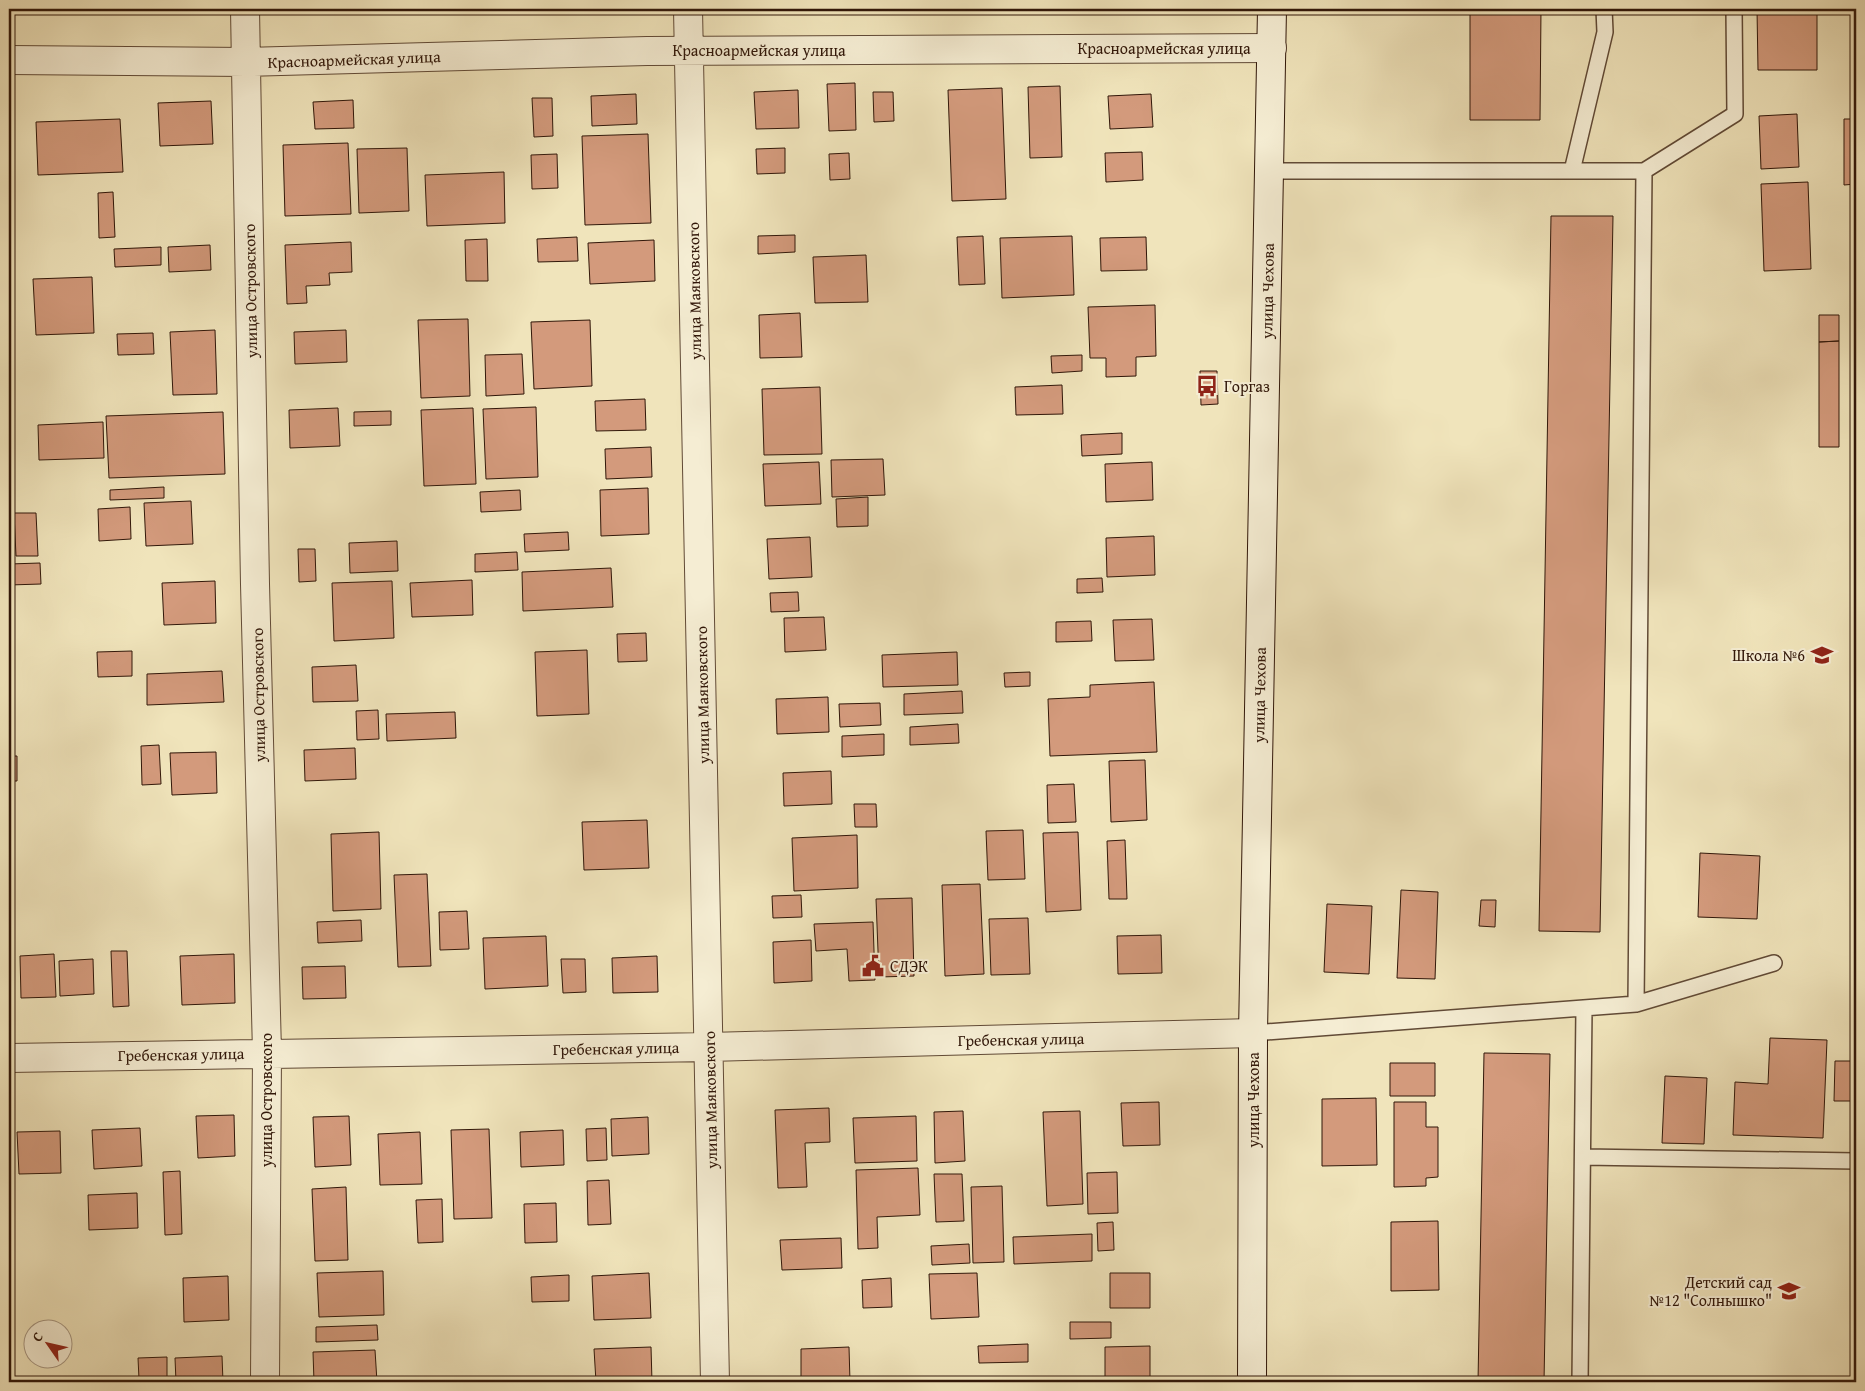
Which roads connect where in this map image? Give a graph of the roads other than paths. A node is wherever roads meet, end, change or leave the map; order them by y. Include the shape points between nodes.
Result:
1 (245, 9) edge
2 (688, 9) edge
3 (1272, 9) edge
4 (1604, 9) edge
5 (1734, 9) edge
6 (1272, 48) junction
7 (689, 51) junction
8 (9, 60) edge
9 (246, 62) junction
10 (1269, 171) junction
11 (1572, 171) junction
12 (1644, 172) junction
13 (1774, 963) dead end
14 (1636, 1004) junction
15 (1584, 1008) junction
16 (1253, 1033) junction
17 (709, 1047) junction
18 (267, 1052) junction
19 (9, 1058) edge
20 (1582, 1157) junction
21 (1856, 1161) edge
22 (265, 1382) edge
23 (715, 1382) edge
24 (1252, 1382) edge
25 (1580, 1382) edge

1 - 9 street, улица Островского
2 - 7 street, улица Маяковского
3 - 6 street, улица Чехова
4 - 11 lane via 1604,32
5 - 12 lane via 1735,114
6 - 7 street, Красноармейская улица
6 - 10 street, улица Чехова
7 - 9 street, Красноармейская улица
7 - 17 street, улица Маяковского
8 - 9 street, Красноармейская улица
9 - 18 street, улица Островского
10 - 11 lane
10 - 16 street, улица Чехова
11 - 12 lane
12 - 14 lane
13 - 14 lane
14 - 15 lane
15 - 16 lane
15 - 20 lane
16 - 17 street, Гребенская улица
16 - 24 street, улица Чехова
17 - 18 street, Гребенская улица
17 - 23 street, улица Маяковского
18 - 19 street, Гребенская улица
18 - 22 street, улица Островского
20 - 21 lane
20 - 25 lane

